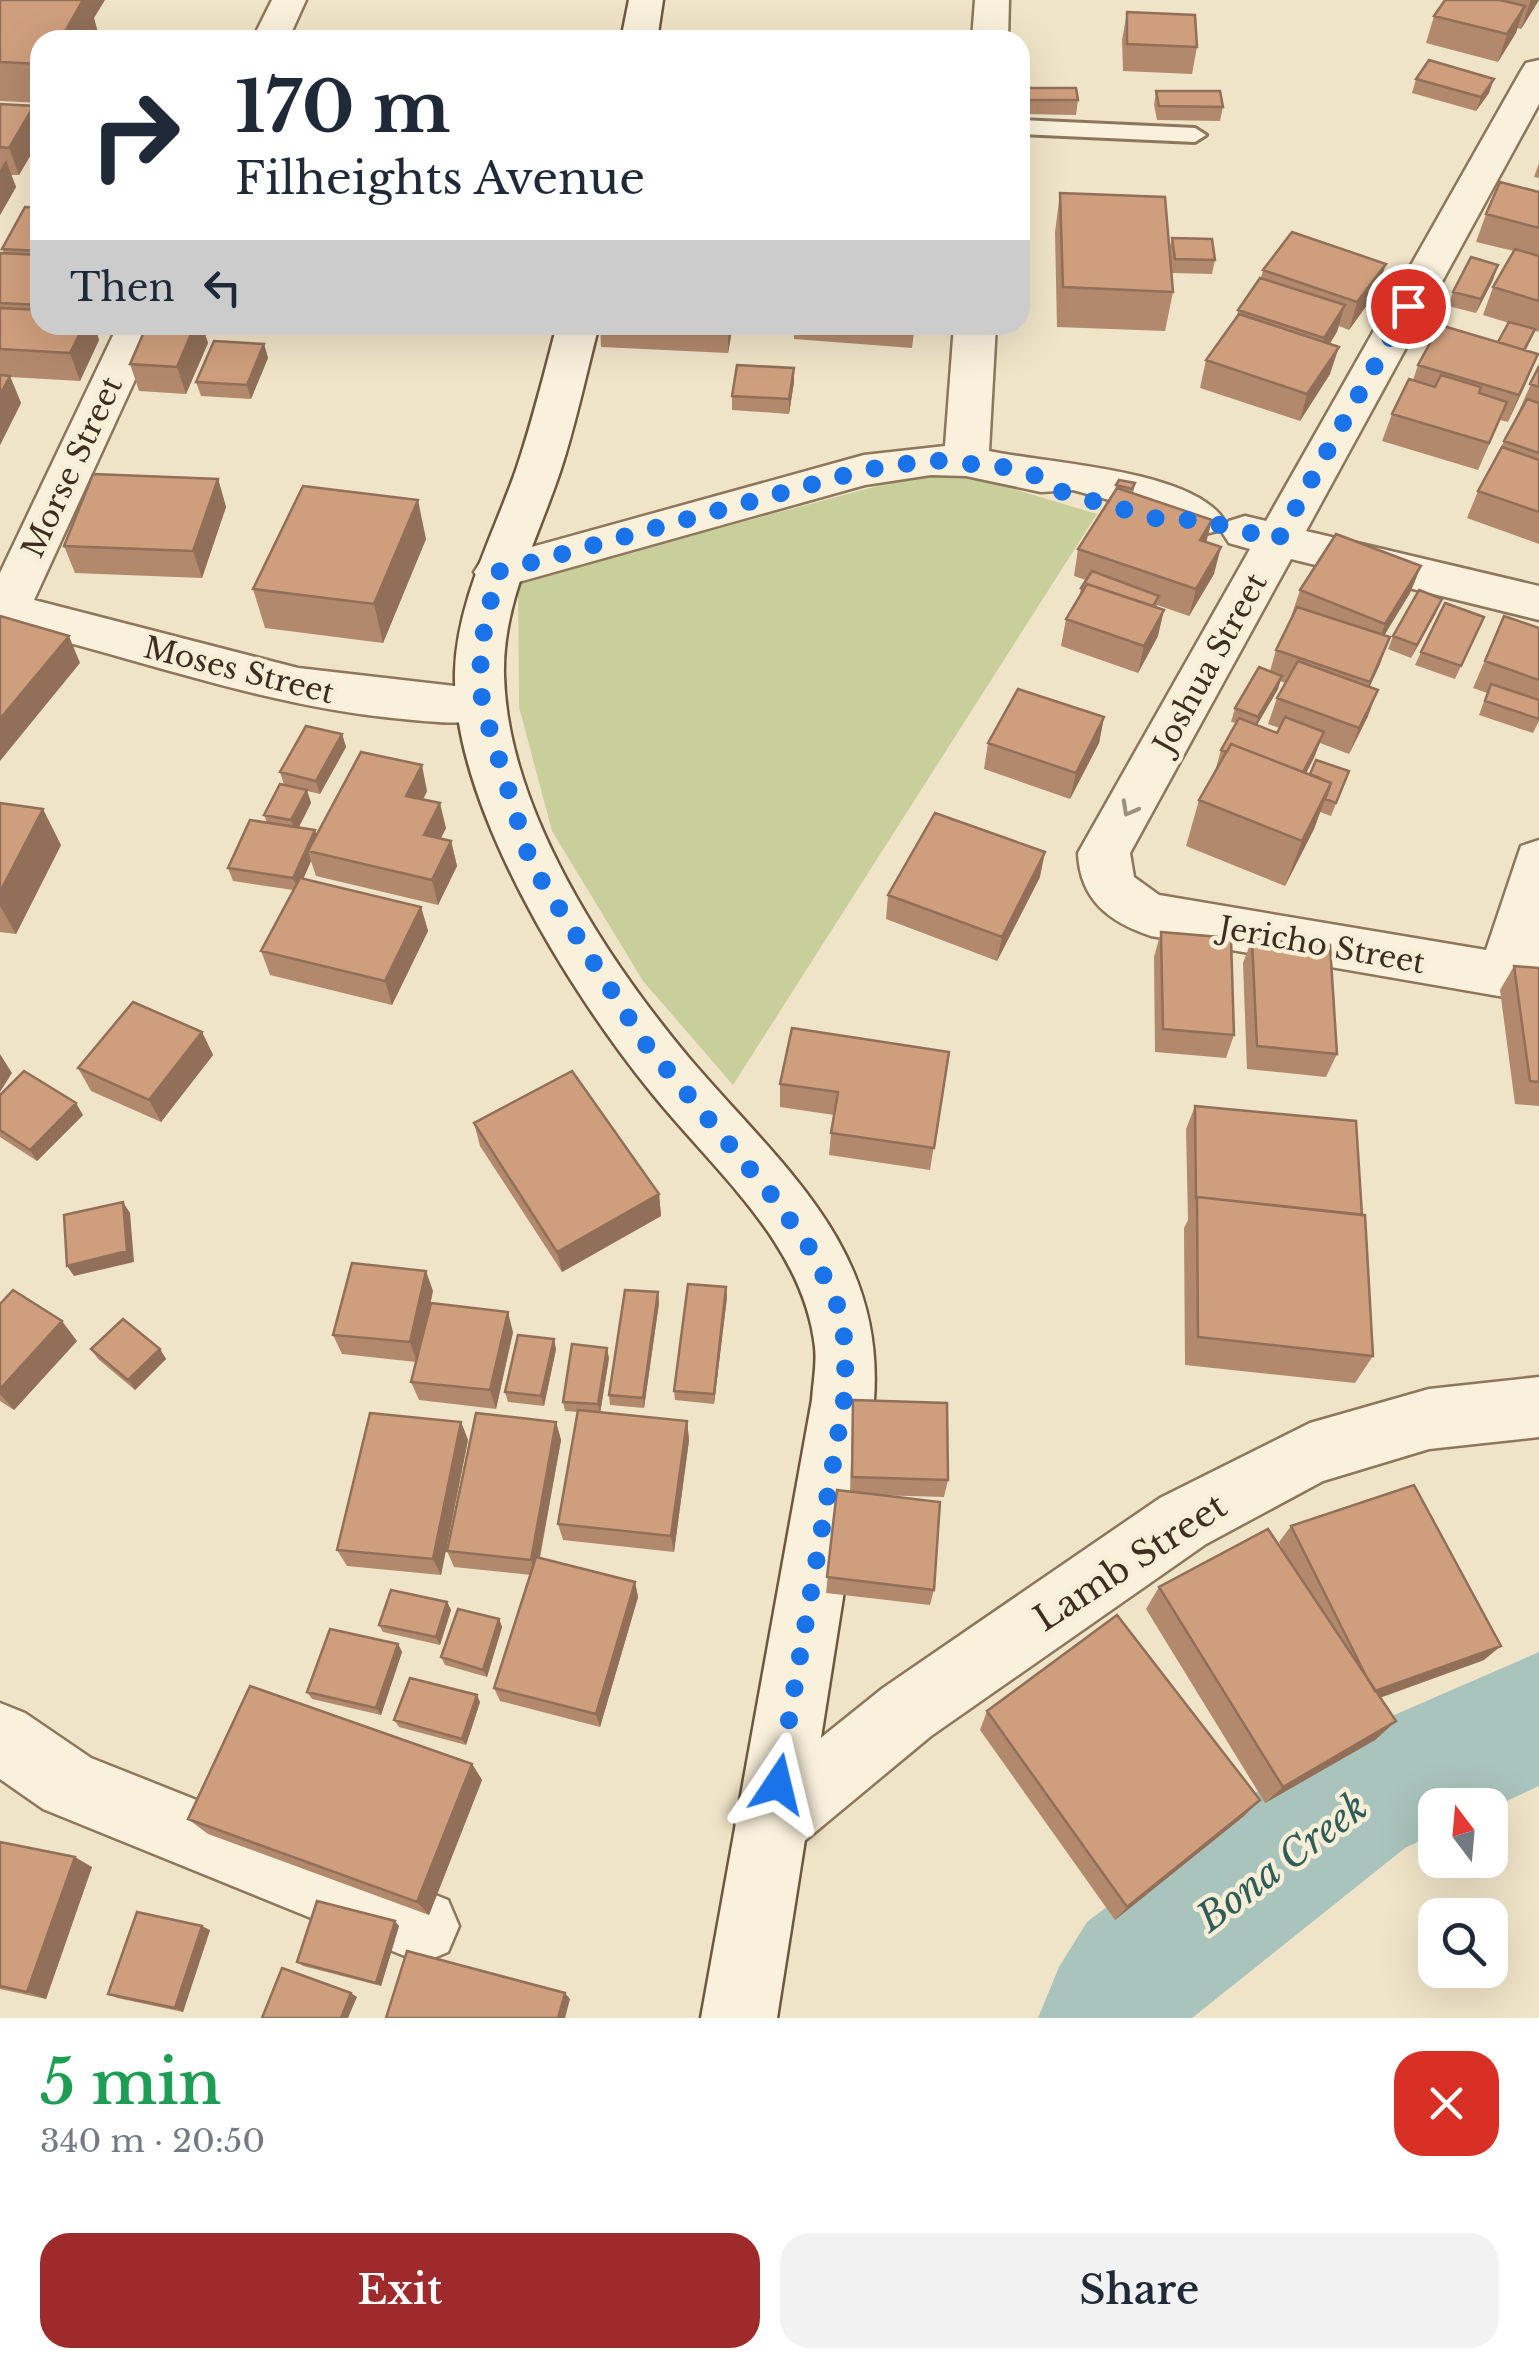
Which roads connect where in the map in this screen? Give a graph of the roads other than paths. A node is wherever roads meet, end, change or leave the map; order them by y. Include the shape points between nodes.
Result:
1 (288, 0) edge
2 (646, 0) edge
3 (992, 0) edge
4 (274, 30) edge
5 (641, 30) edge
6 (990, 30) edge
7 (1539, 71) edge
8 (1030, 128) edge
9 (1195, 135) dead end
10 (134, 335) edge
11 (575, 335) edge
12 (974, 335) edge
13 (966, 461) junction
14 (1278, 540) junction
15 (497, 572) junction
16 (1539, 602) edge
17 (3, 609) edge
18 (482, 704) junction
19 (1539, 860) edge
20 (1112, 891) joint
21 (1522, 979) edge
22 (1539, 1407) edge
23 (0, 1738) edge
24 (771, 1823) junction
25 (422, 1926) edge
26 (739, 2018) edge

1 - 4 street
2 - 5 street
3 - 6 street
7 - 14 street, Joshua Street
8 - 9 lane
10 - 17 street, Morse Street
11 - 15 street via 538,472
12 - 13 street
13 - 14 street via 1041,477 1064,493 1162,520 1201,520
13 - 15 street via 864,470
14 - 16 street
14 -> 20 street, Joshua Street via 1104,853
15 - 18 street via 480,650
17 - 18 street, Moses Street via 321,693 408,704
18 - 24 street via 531,864 644,1042 774,1198 836,1300 846,1346 844,1400
19 - 21 street
20 - 21 street, Jericho Street via 1151,915
22 - 24 street, Lamb Street via 1428,1419 1310,1454 1183,1521 907,1712
23 - 25 street via 68,1784
24 - 26 street

